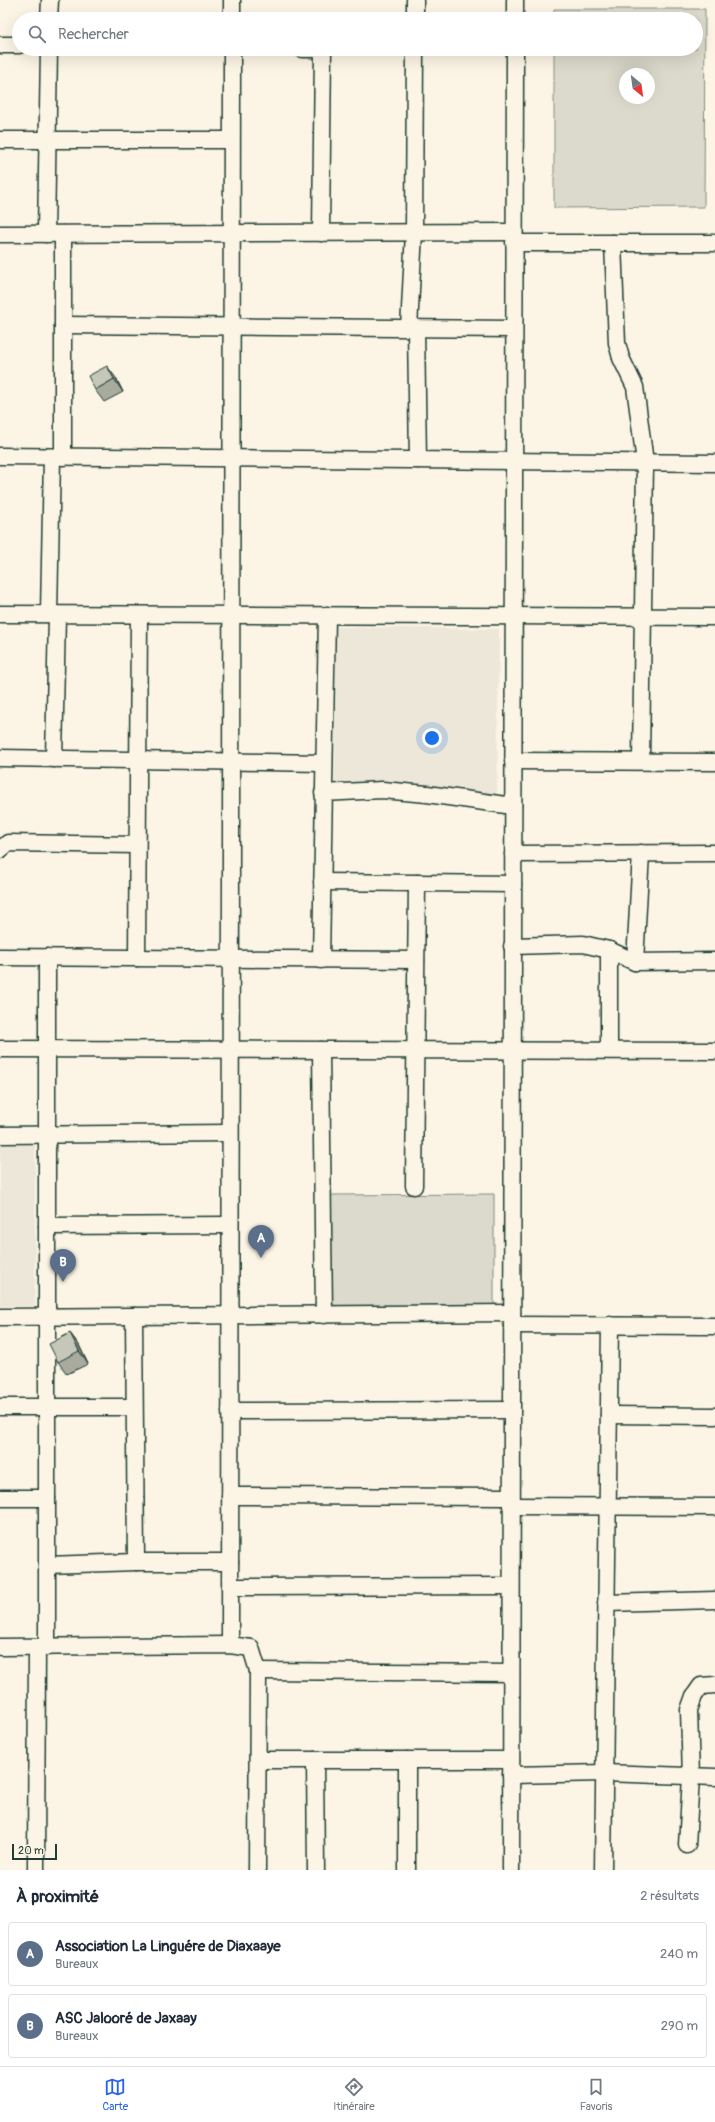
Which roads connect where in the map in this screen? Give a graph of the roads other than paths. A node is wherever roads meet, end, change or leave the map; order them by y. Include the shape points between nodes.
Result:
1 (50, 0) edge
2 (232, 0) edge
3 (415, 0) edge
4 (515, 0) edge
5 (49, 12) edge
6 (232, 12) edge
7 (415, 12) edge
8 (515, 12) edge
9 (0, 45) edge
10 (12, 45) edge
11 (49, 56) edge
12 (232, 56) edge
13 (323, 56) edge
14 (415, 56) edge
15 (515, 56) edge
16 (0, 140) edge
17 (48, 140) junction
18 (231, 140) junction
19 (414, 232) junction
20 (231, 233) junction
21 (321, 233) junction
22 (0, 234) edge
23 (46, 234) junction
24 (63, 234) junction
25 (514, 238) junction
26 (613, 244) junction
27 (715, 244) edge
28 (63, 326) junction
29 (231, 327) junction
30 (412, 328) junction
31 (514, 329) junction
32 (0, 456) edge
33 (58, 457) junction
34 (231, 458) junction
35 (418, 460) junction
36 (514, 461) junction
37 (645, 462) junction
38 (715, 463) edge
39 (0, 614) edge
40 (53, 615) junction
41 (139, 615) junction
42 (231, 615) junction
43 (327, 615) junction
44 (513, 616) junction
45 (643, 617) junction
46 (715, 617) edge
47 (0, 758) edge
48 (54, 759) junction
49 (138, 760) junction
50 (641, 760) junction
51 (231, 761) junction
52 (513, 761) junction
53 (715, 762) edge
54 (323, 763) junction
55 (323, 794) junction
56 (513, 806) junction
57 (138, 845) junction
58 (0, 850) edge
59 (641, 853) junction
60 (715, 853) edge
61 (513, 854) junction
62 (322, 882) junction
63 (417, 883) junction
64 (513, 884) junction
65 (512, 946) junction
66 (609, 950) junction
67 (0, 957) edge
68 (47, 957) junction
69 (137, 958) junction
70 (230, 959) junction
71 (321, 960) junction
72 (416, 960) junction
73 (715, 961) edge
74 (635, 962) junction
75 (0, 1049) edge
76 (47, 1049) junction
77 (230, 1049) junction
78 (321, 1050) junction
79 (415, 1050) junction
80 (512, 1050) junction
81 (609, 1050) junction
82 (715, 1051) edge
83 (230, 1133) junction
84 (47, 1134) junction
85 (0, 1135) edge
86 (414, 1186) dead end
87 (230, 1225) junction
88 (47, 1226) junction
89 (324, 1315) junction
90 (134, 1316) junction
91 (230, 1316) junction
92 (0, 1317) edge
93 (47, 1317) junction
94 (512, 1319) junction
95 (610, 1325) junction
96 (715, 1326) edge
97 (0, 1407) edge
98 (47, 1407) junction
99 (134, 1407) junction
100 (512, 1410) junction
101 (230, 1411) junction
102 (609, 1415) junction
103 (715, 1416) edge
104 (230, 1496) junction
105 (0, 1498) edge
106 (47, 1498) junction
107 (511, 1502) junction
108 (608, 1506) junction
109 (715, 1507) edge
110 (136, 1562) junction
111 (230, 1562) junction
112 (47, 1565) junction
113 (511, 1586) junction
114 (230, 1587) junction
115 (715, 1600) edge
116 (606, 1603) junction
117 (230, 1645) junction
118 (0, 1647) edge
119 (42, 1647) junction
120 (258, 1671) junction
121 (511, 1673) junction
122 (715, 1685) edge
123 (258, 1760) junction
124 (315, 1760) junction
125 (407, 1760) junction
126 (511, 1767) junction
127 (604, 1774) junction
128 (691, 1777) junction
129 (715, 1777) edge
130 (686, 1845) dead end
131 (36, 1870) edge
132 (257, 1870) edge
133 (316, 1870) edge
134 (407, 1870) edge
135 (511, 1870) edge
136 (603, 1870) edge

1 - 5 street
2 - 6 street
3 - 7 street
4 - 8 street
9 - 10 street
11 - 17 street
12 - 18 street
13 - 21 street
14 - 19 street
15 - 25 street
16 - 17 street
17 - 18 street
17 - 23 street
18 - 20 street
19 - 21 street
19 - 25 street
19 - 30 street
20 - 21 street
20 - 24 street
20 - 29 street
22 - 23 street
23 - 24 street
24 - 28 street
25 - 26 street
25 - 31 street
26 - 27 street
26 - 37 street via 617,343 621,358 636,387
28 - 29 street
28 - 33 street
29 - 30 street
29 - 34 street
30 - 31 street
30 - 35 street
31 - 36 street
32 - 33 street
33 - 34 street
33 - 40 street
34 - 35 street
34 - 42 street
35 - 36 street
36 - 37 street
36 - 44 street
37 - 38 street
37 - 45 street
39 - 40 street
40 - 41 street
40 - 48 street
41 - 42 street
41 - 49 street
42 - 43 street
42 - 51 street
43 - 44 street
43 - 54 street
44 - 45 street
44 - 52 street
45 - 46 street
45 - 50 street
47 - 48 street
48 - 49 street
49 - 51 street
49 - 57 street
50 - 52 street
50 - 53 street
51 - 54 street
51 - 70 street
52 - 56 street
54 - 55 street
55 - 56 street via 382,790
55 - 62 street
56 - 61 street
57 - 58 street via 8,843
57 - 69 street
59 - 60 street
59 - 61 street
59 - 74 street
61 - 64 street
62 - 63 street
62 - 71 street
63 - 64 street
63 - 72 street
64 - 65 street
65 - 66 street via 583,944
65 - 80 street
66 - 74 street
66 - 81 street
67 - 68 street
68 - 69 street
68 - 76 street
69 - 70 street
70 - 71 street
70 - 77 street
71 - 72 street
72 - 79 street
73 - 74 street
75 - 76 street
76 - 77 street
76 - 84 street
77 - 78 street
77 - 83 street
78 - 79 street
78 - 89 street
79 - 80 street
79 - 86 street
80 - 81 street
80 - 94 street
81 - 82 street
83 - 84 street
83 - 87 street
84 - 85 street
84 - 88 street
87 - 88 street
87 - 91 street
88 - 93 street
89 - 91 street
89 - 94 street
90 - 91 street
90 - 93 street
90 - 99 street
91 - 101 street
92 - 93 street
93 - 98 street
94 - 95 street
94 - 100 street
95 - 96 street
95 - 102 street
97 - 98 street
98 - 99 street
98 - 106 street
99 - 110 street
100 - 101 street
100 - 107 street
101 - 104 street
102 - 103 street
102 - 108 street
104 - 107 street
104 - 111 street
105 - 106 street
106 - 112 street
107 - 108 street
107 - 113 street
108 - 109 street
108 - 116 street
110 - 111 street
110 - 112 street
111 - 114 street
112 - 119 street
113 - 114 street
113 - 121 street
114 - 117 street
115 - 116 street
116 - 127 street
117 - 119 street
117 - 120 street via 251,1648
118 - 119 street
119 - 131 street
120 - 121 street
120 - 123 street
121 - 126 street
122 - 128 street via 701,1686 689,1710
123 - 124 street
123 - 132 street
124 - 125 street
124 - 133 street
125 - 126 street
125 - 134 street
126 - 127 street
126 - 135 street
127 - 128 street
127 - 136 street
128 - 129 street
128 - 130 street

